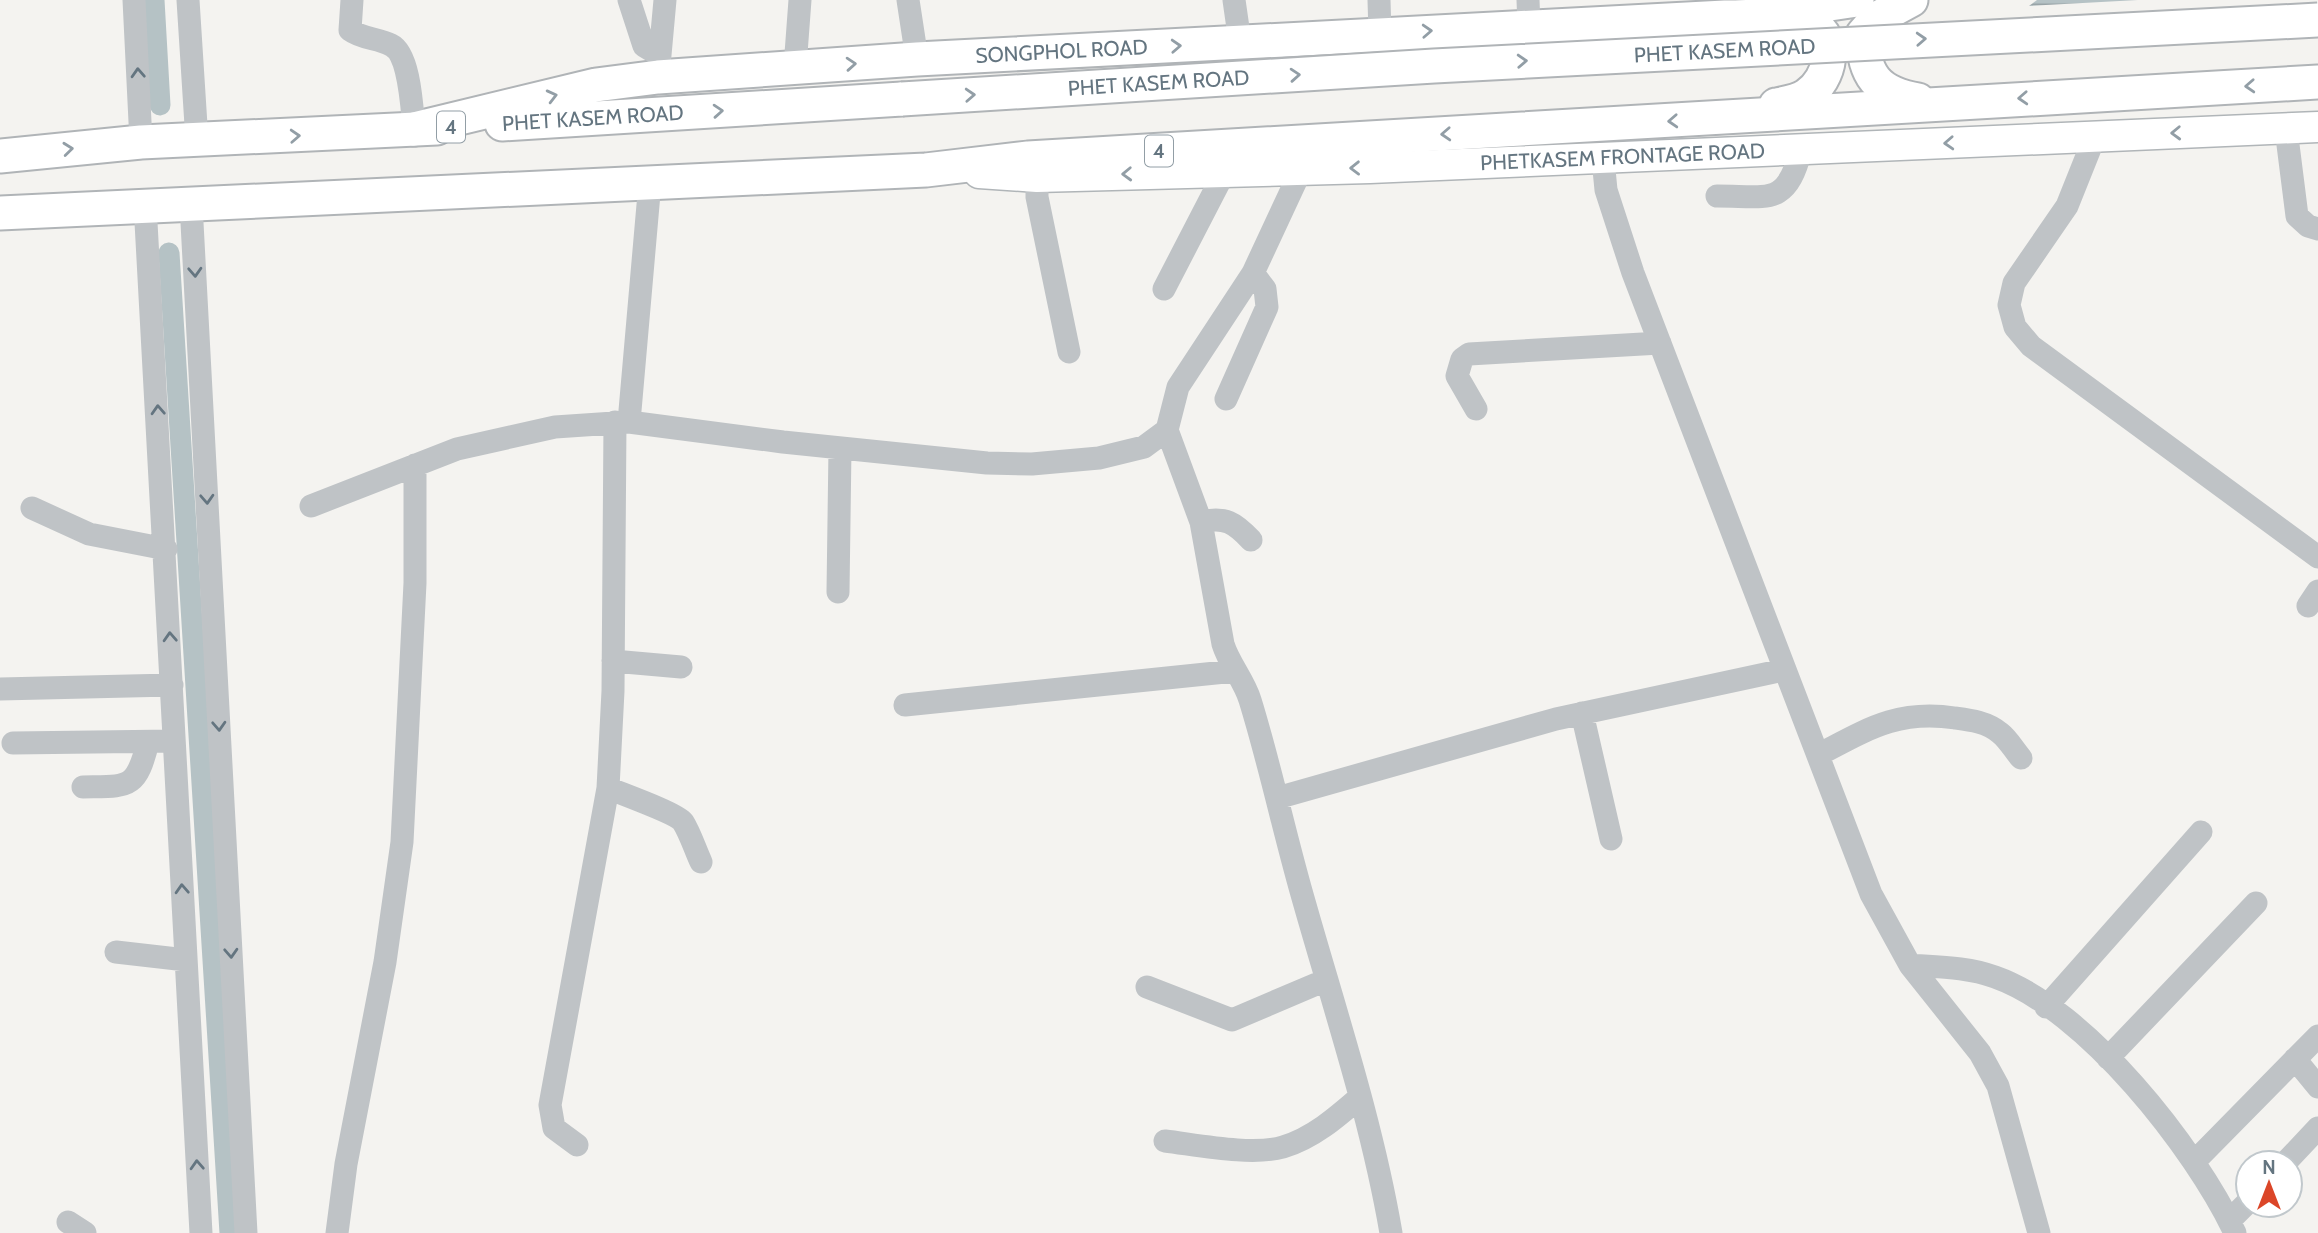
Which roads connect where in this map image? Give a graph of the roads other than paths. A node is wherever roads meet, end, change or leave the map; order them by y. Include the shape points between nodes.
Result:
1 (134, 0) edge
2 (188, 0) edge
3 (352, 0) edge
4 (629, 0) edge
5 (665, 0) edge
6 (800, 0) edge
7 (908, 0) edge
8 (1234, 0) edge
9 (1379, 0) edge
10 (1857, 0) edge
11 (1911, 0) edge
12 (1719, 11) edge
13 (1529, 13) edge
14 (2318, 20) edge
15 (1380, 34) junction
16 (1240, 43) junction
17 (917, 59) junction
18 (658, 66) junction
19 (795, 67) junction
20 (2309, 82) edge
21 (1952, 102) junction
22 (1712, 118) junction
23 (2318, 127) edge
24 (414, 129) junction
25 (2286, 129) junction
26 (2095, 136) junction
27 (197, 141) junction
28 (141, 142) junction
29 (1801, 150) junction
30 (0, 156) edge
31 (1603, 159) junction
32 (926, 170) junction
33 (1301, 170) junction
34 (1225, 171) junction
35 (1037, 177) junction
36 (650, 182) junction
37 (1717, 196) dead end
38 (145, 204) junction
39 (191, 204) junction
40 (0, 213) edge
41 (2318, 229) edge
42 (1253, 273) junction
43 (1164, 289) dead end
44 (1660, 343) junction
45 (1069, 352) dead end
46 (1226, 399) dead end
47 (1476, 409) dead end
48 (622, 422) junction
49 (1167, 430) junction
50 (840, 448) junction
51 (415, 465) junction
52 (311, 506) dead end
53 (32, 508) dead end
54 (1201, 522) junction
55 (1251, 540) dead end
56 (166, 549) junction
57 (2318, 557) edge
58 (838, 592) dead end
59 (613, 661) junction
60 (681, 667) dead end
61 (1784, 670) junction
62 (1235, 671) junction
63 (172, 685) junction
64 (0, 689) edge
65 (905, 705) dead end
66 (1582, 713) junction
67 (174, 741) junction
68 (148, 742) junction
69 (13, 743) dead end
70 (1818, 755) junction
71 (2021, 758) dead end
72 (83, 787) dead end
73 (608, 788) junction
74 (1277, 798) junction
75 (2201, 832) dead end
76 (1611, 839) dead end
77 (701, 862) dead end
78 (2256, 903) dead end
79 (116, 952) dead end
80 (186, 960) junction
81 (1910, 965) junction
82 (1326, 980) junction
83 (1147, 988) dead end
84 (2046, 1007) junction
85 (2318, 1036) edge
86 (2108, 1058) junction
87 (2295, 1059) junction
88 (2318, 1087) edge
89 (1360, 1097) junction
90 (2318, 1128) edge
91 (1165, 1141) dead end
92 (577, 1144) dead end
93 (2298, 1149) edge
94 (2195, 1161) junction
95 (2232, 1227) edge
96 (201, 1233) edge
97 (246, 1233) edge
98 (337, 1233) edge
99 (1391, 1233) edge
100 (2039, 1233) edge

28 -> 1 street
2 - 27 street
3 - 24 street via 350,30 390,44 401,57
4 - 18 street via 644,46
5 - 18 street
6 - 19 street
7 - 17 street
8 - 16 street
9 - 15 street
10 - 12 highway, SONGPHOL ROAD
11 - 21 highway via 1876,19 1863,34 1866,66 1880,86 1901,97
12 - 13 highway, SONGPHOL ROAD
12 - 22 highway via 1810,22 1823,34 1830,53 1828,69 1808,95
15 -> 13 highway, SONGPHOL ROAD
24 -> 14 highway, PHET KASEM ROAD / 4, bridge via 1462,64
15 - 16 highway, SONGPHOL ROAD
17 -> 16 highway, SONGPHOL ROAD
19 -> 17 highway, SONGPHOL ROAD
18 - 19 highway, SONGPHOL ROAD
24 -> 18 highway, SONGPHOL ROAD
20 -> 21 highway, 4
21 - 22 highway, 4
22 -> 32 highway, 4 via 1028,158
23 - 25 main road, PHETKASEM FRONTAGE ROAD / 4
27 -> 24 highway, PHET KASEM ROAD / 4
25 -> 26 main road, PHETKASEM FRONTAGE ROAD / 4
25 - 41 street via 2297,216
26 -> 29 main road, PHETKASEM FRONTAGE ROAD / 4
26 - 57 street via 2067,206 2014,284 2008,305 2015,327 2031,346
27 - 28 highway, PHET KASEM ROAD / 4
30 -> 28 highway, PHET KASEM ROAD / 4
29 - 31 main road, PHETKASEM FRONTAGE ROAD / 4
29 - 37 street via 1794,177 1779,193
31 -> 33 main road, PHETKASEM FRONTAGE ROAD / 4
31 - 44 street via 1606,190
32 - 35 main road, PHETKASEM FRONTAGE ROAD / 4
32 - 36 highway, 4
33 - 34 main road, PHETKASEM FRONTAGE ROAD / 4
33 - 42 street
34 -> 35 main road, PHETKASEM FRONTAGE ROAD / 4
34 - 43 street
35 - 45 street via 1037,197
36 - 39 highway, 4
36 - 48 street
38 - 39 highway, 4
38 - 40 highway, 4
56 -> 38 street
39 -> 97 street
42 - 46 street via 1265,289 1267,307
42 - 49 street via 1178,387
44 - 47 street via 1469,354 1457,367 1457,376
44 - 61 street
48 - 50 street
48 - 51 street via 555,427 457,449
48 - 59 street
49 - 50 street via 1144,447 1068,462 987,463
49 - 54 street
50 - 58 street
51 - 52 street
51 - 98 street via 415,583 402,842
53 - 56 street via 89,534
54 - 55 street via 1229,520
54 - 62 street via 1223,643
63 -> 56 street
59 - 60 street
59 - 73 street
61 - 66 street
61 - 70 street
62 - 65 street
62 - 74 street via 1246,689
63 - 64 street
63 - 67 street
66 - 74 street
66 - 76 street
67 - 68 street
80 -> 67 street
68 - 69 street
68 - 72 street via 141,771 132,782
70 - 71 street via 1881,722 1909,715 1938,715 1978,721 2000,733
70 - 81 street via 1871,894
73 - 77 street via 676,815
73 - 92 street via 550,1105 554,1128
74 - 82 street
75 - 84 street
78 - 86 street
79 - 80 street
96 -> 80 street
81 - 84 street via 1961,968 1995,977
81 - 100 street via 1980,1053 1998,1086
82 - 83 street via 1232,1020
82 - 89 street
84 - 86 street
85 - 87 street
86 - 94 street
87 - 88 street
87 - 94 street
89 - 91 street via 1335,1119 1281,1148
89 - 99 street
90 - 93 street
94 - 95 street

